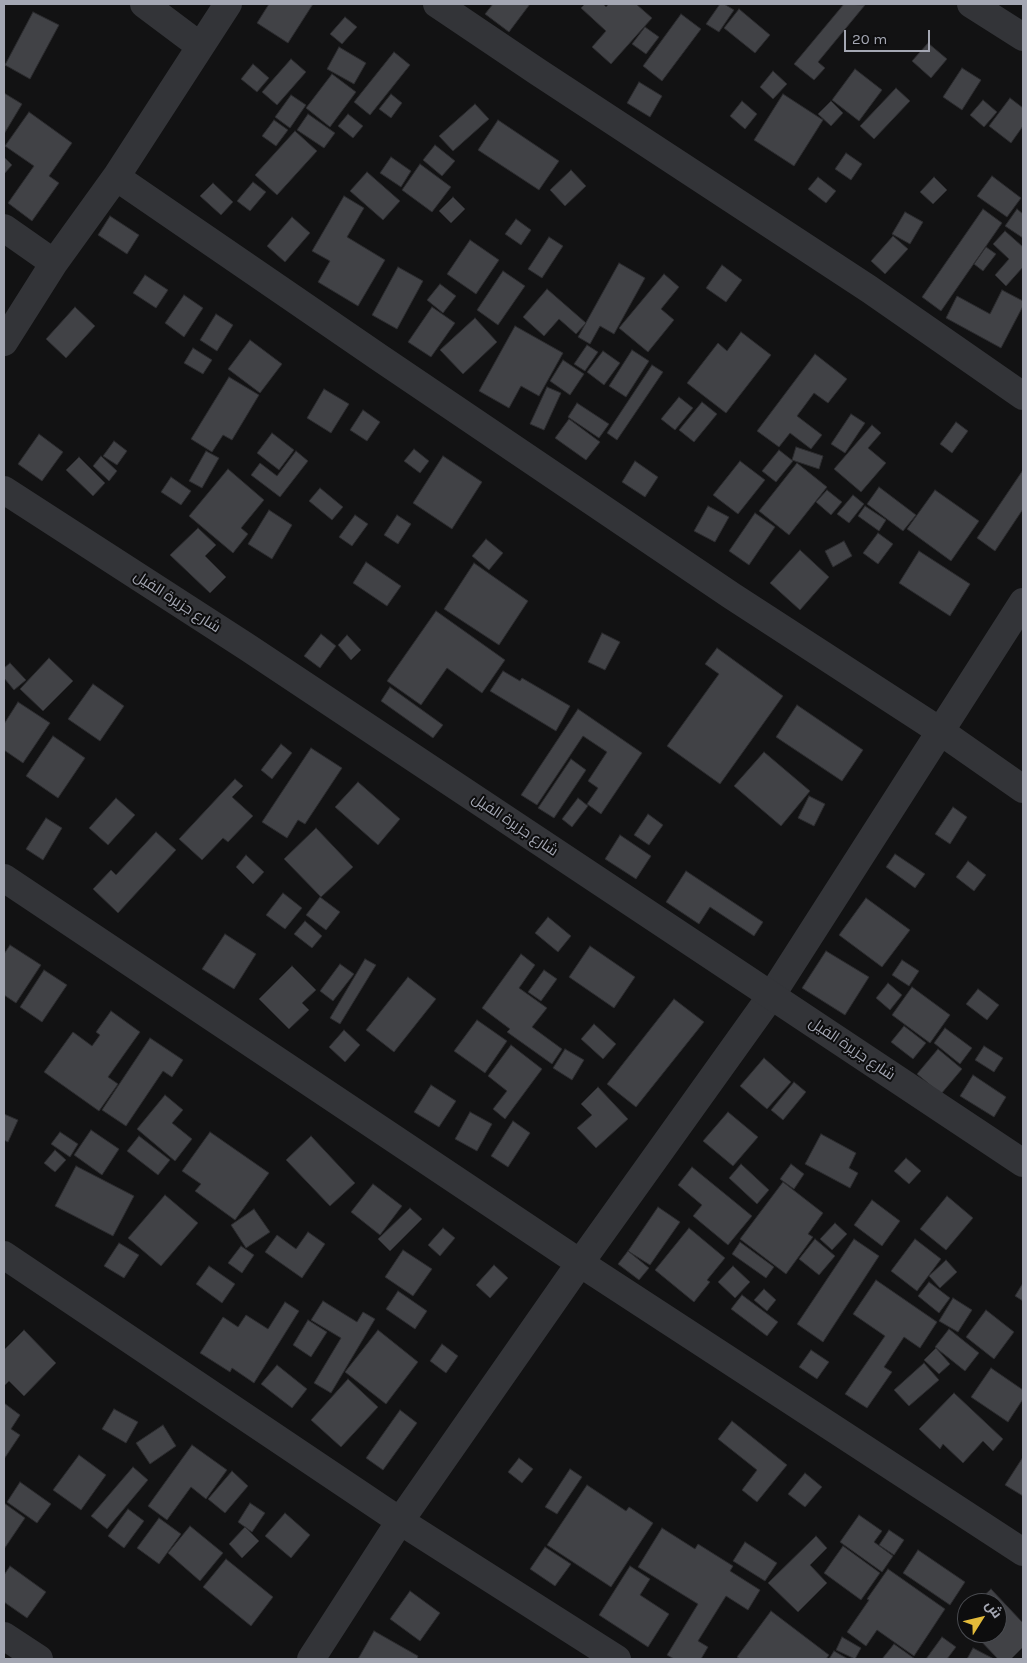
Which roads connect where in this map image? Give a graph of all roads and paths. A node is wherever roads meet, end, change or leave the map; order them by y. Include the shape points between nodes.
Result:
1 (144, 4) edge
2 (228, 4) edge
3 (438, 4) edge
4 (971, 4) edge
5 (1023, 37) edge
6 (200, 46) junction
7 (116, 177) junction
8 (4, 228) edge
9 (54, 263) junction
10 (4, 342) edge
11 (1023, 396) edge
12 (4, 490) edge
13 (1023, 602) edge
14 (940, 731) junction
15 (1023, 789) edge
16 (4, 878) edge
17 (771, 996) junction
18 (1023, 1163) edge
19 (4, 1255) edge
20 (580, 1262) junction
21 (400, 1521) junction
22 (1023, 1552) edge
23 (4, 1636) edge
24 (39, 1659) edge
25 (311, 1659) edge
26 (616, 1659) edge

1 - 6 street
2 - 6 street
3 - 11 street via 869,289
4 - 5 street
6 - 7 street
7 - 9 street
7 - 14 street via 716,585
8 - 9 street
9 - 10 street
12 - 17 street, شارع جزيرة الفيل via 247,647
13 - 14 street
14 - 15 street
14 - 17 street
16 - 20 street
17 - 18 street, شارع جزيرة الفيل
17 - 20 street
19 - 21 street
20 - 21 street
20 - 22 street
21 - 25 street
21 - 26 street
23 - 24 street

